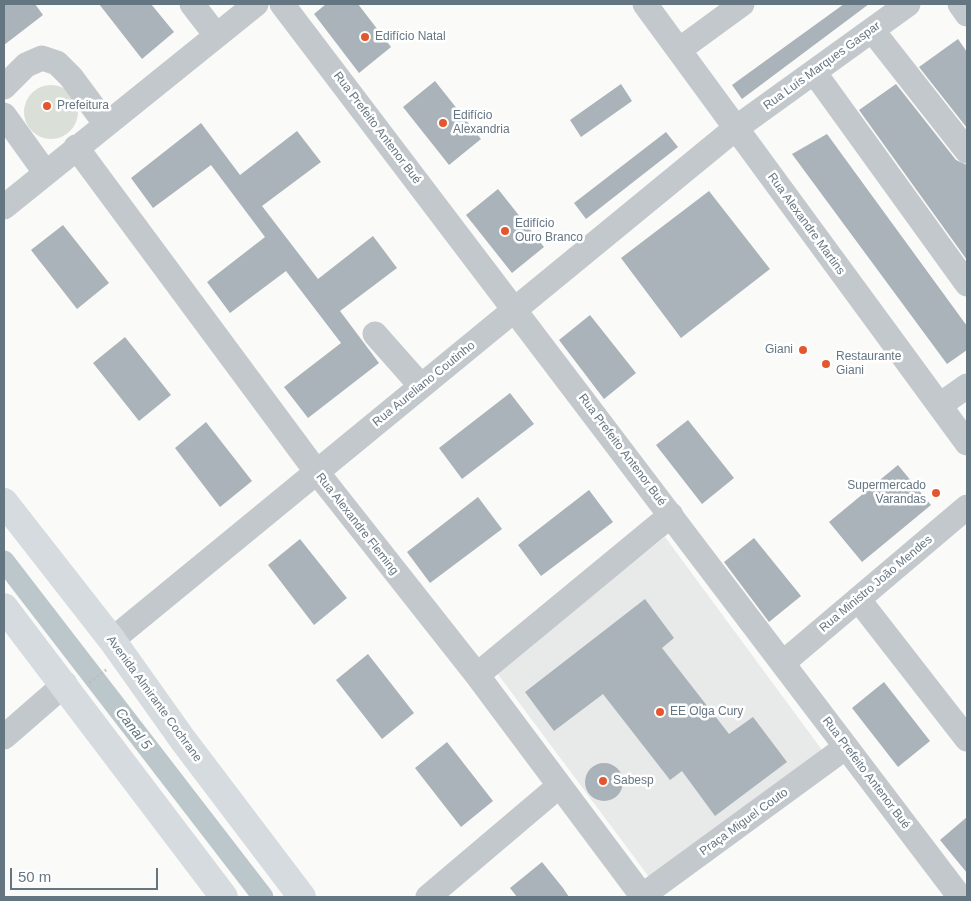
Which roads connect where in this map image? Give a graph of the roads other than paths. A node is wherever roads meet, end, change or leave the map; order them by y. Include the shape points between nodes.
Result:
1 (192, 4) edge
2 (256, 4) edge
3 (282, 4) edge
4 (645, 4) edge
5 (742, 4) edge
6 (908, 4) edge
7 (960, 4) edge
8 (967, 14) edge
9 (872, 30) junction
10 (216, 35) junction
11 (680, 50) junction
12 (814, 72) junction
13 (4, 87) edge
14 (4, 115) edge
15 (105, 123) junction
16 (736, 128) junction
17 (76, 147) junction
18 (967, 151) edge
19 (46, 172) junction
20 (4, 207) edge
21 (967, 284) edge
22 (515, 309) junction
23 (375, 334) dead end
24 (421, 386) junction
25 (967, 386) edge
26 (940, 405) junction
27 (967, 443) edge
28 (316, 472) junction
29 (4, 502) edge
30 (967, 507) edge
31 (671, 516) junction
32 (858, 599) junction
33 (4, 607) edge
34 (117, 648) junction
35 (784, 662) junction
36 (477, 676) junction
37 (73, 686) junction
38 (4, 737) edge
39 (967, 739) edge
40 (846, 747) junction
41 (559, 786) junction
42 (224, 897) edge
43 (302, 897) edge
44 (428, 897) edge
45 (642, 897) edge
46 (960, 897) edge

1 - 10 street
2 - 10 street
3 - 22 street, Rua Prefeito Antenor Bué
4 - 11 street, Rua Alexandre Martins
5 - 11 street
6 - 9 street, Rua Luís Marques Gaspar
7 - 8 street
9 - 12 street, Rua Luís Marques Gaspar
9 - 18 street
10 - 15 street
11 - 16 street, Rua Alexandre Martins
12 - 16 street, Rua Luís Marques Gaspar
12 - 21 street
13 - 15 street via 26,65 42,58 57,63
14 - 19 street
15 - 17 street
16 - 22 street, Rua Aureliano Coutinho
16 - 26 street, Rua Alexandre Martins
17 - 19 street
17 - 28 street, Rua Alexandre Fleming
19 - 20 street
22 - 24 street, Rua Aureliano Coutinho
22 - 31 street, Rua Prefeito Antenor Bué
23 - 24 street
24 - 28 street, Rua Aureliano Coutinho
25 - 26 street
26 - 27 street, Rua Alexandre Martins
28 - 34 street, Rua Aureliano Coutinho
28 - 36 street, Rua Alexandre Fleming
29 - 34 main road, Avenida Almirante Cochrane
30 - 32 street, Rua Ministro João Mendes
31 - 35 street, Rua Prefeito Antenor Bué
31 - 36 street
32 - 35 street, Rua Ministro João Mendes
32 - 39 street
33 - 37 main road
34 - 43 main road, Avenida Almirante Cochrane
35 - 40 street, Rua Prefeito Antenor Bué
36 - 41 street, Rua Alexandre Fleming
37 - 38 street
37 - 42 main road
40 - 45 street, Praça Miguel Couto
40 - 46 street, Rua Prefeito Antenor Bué
41 - 44 street
41 - 45 street, Rua Alexandre Fleming

